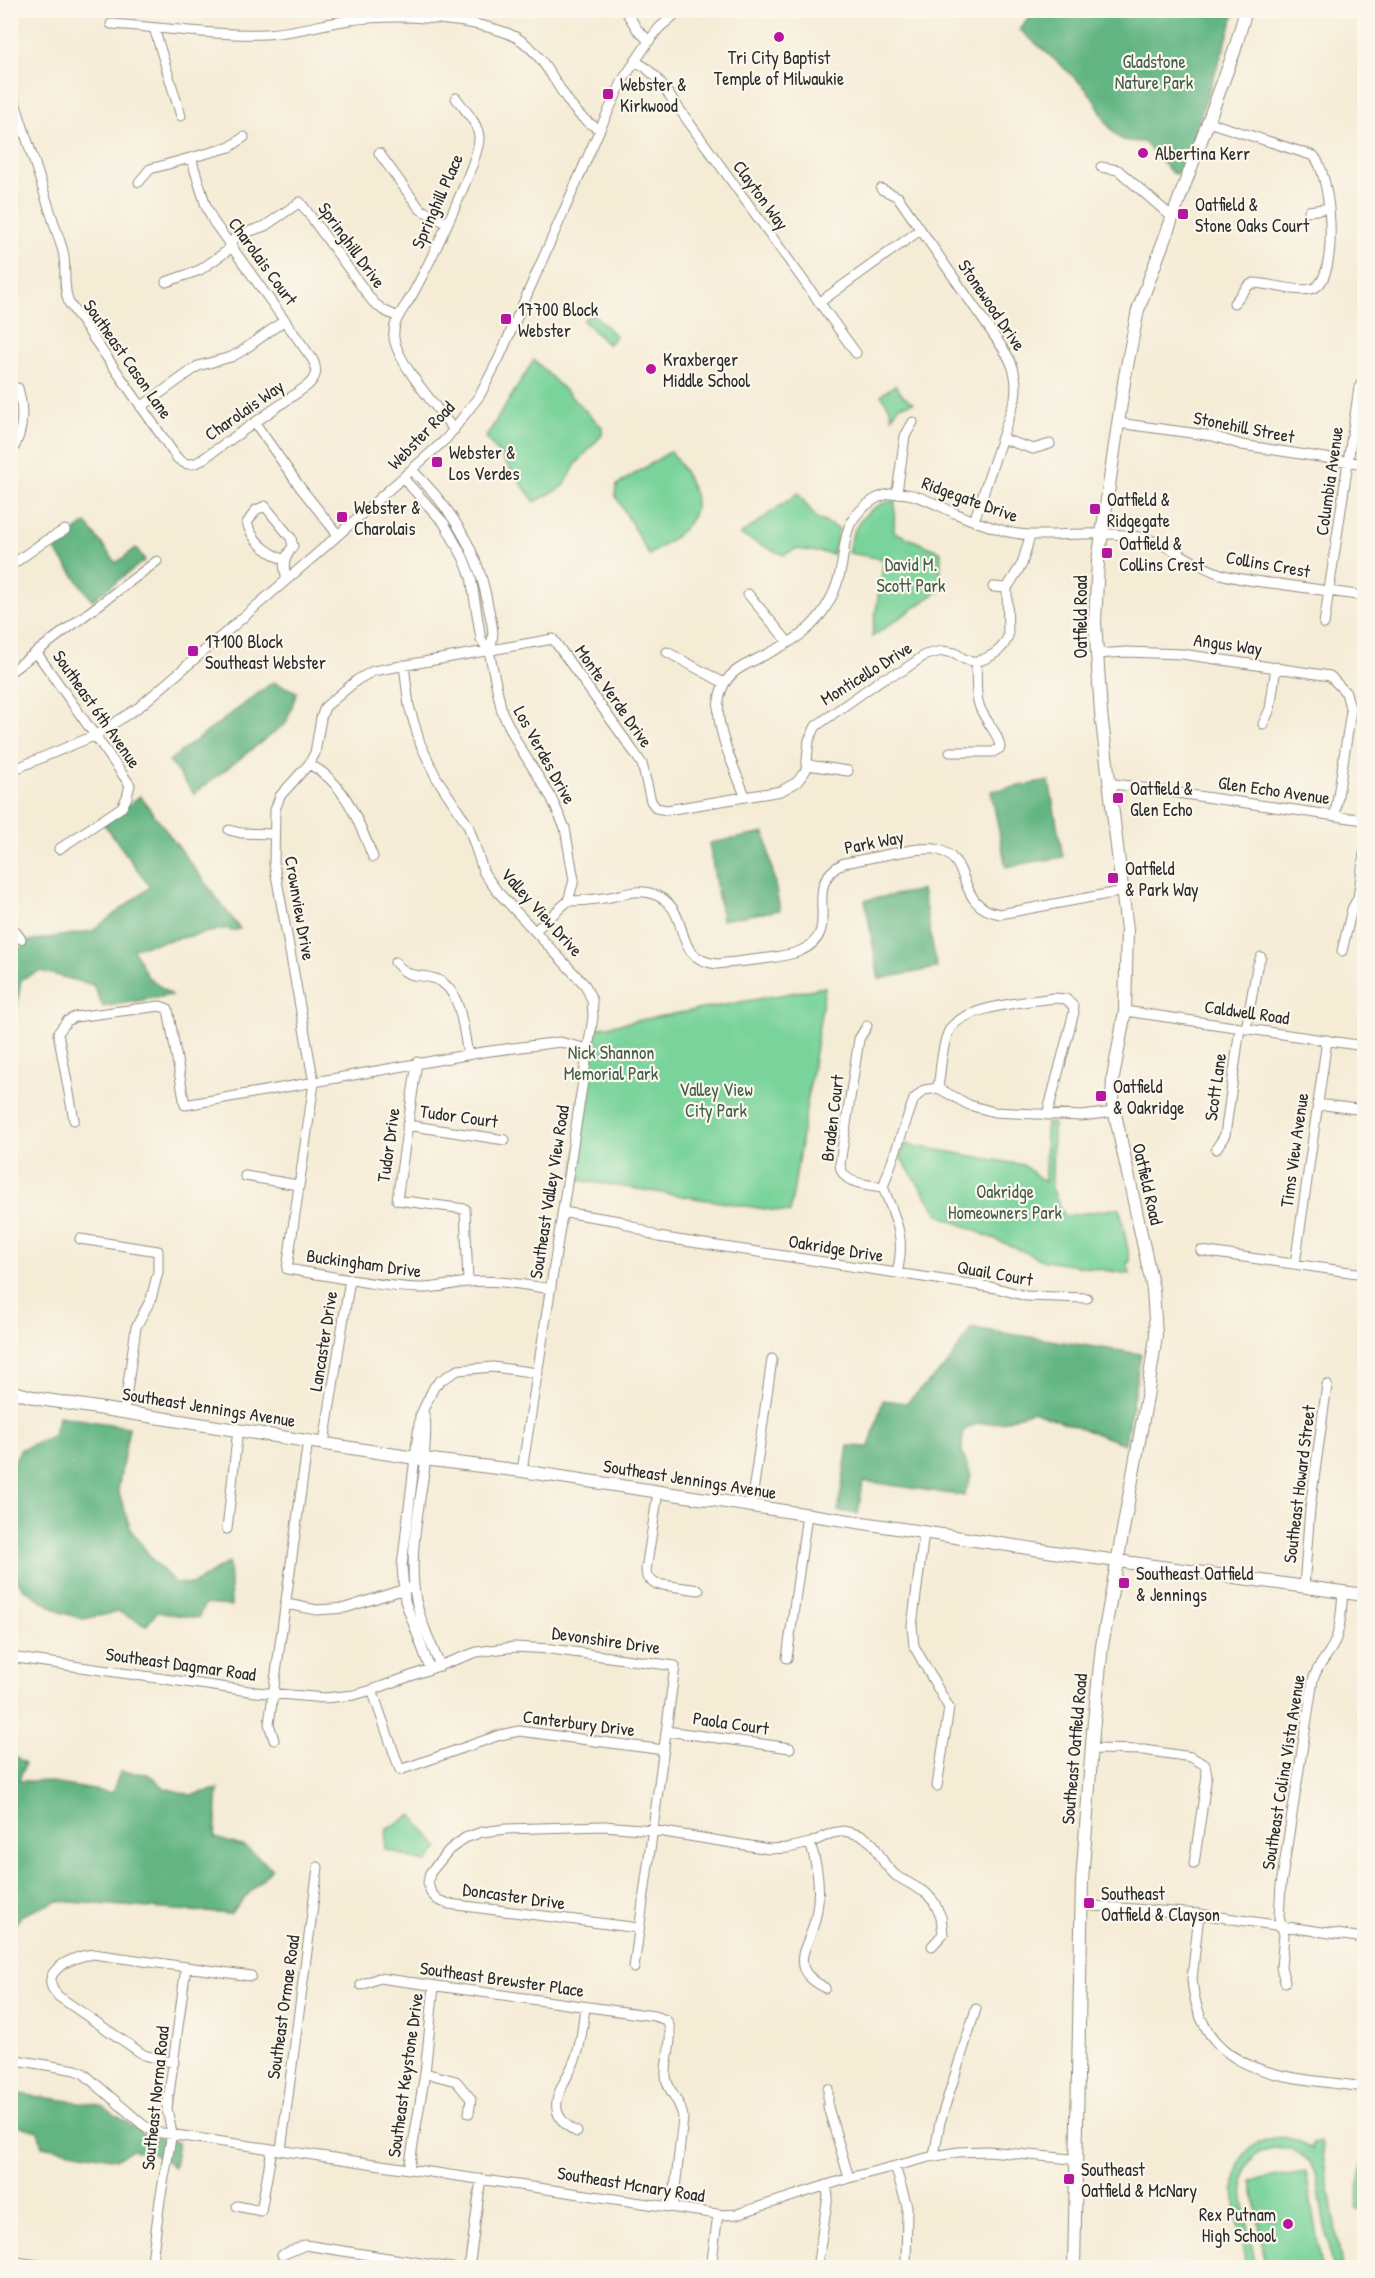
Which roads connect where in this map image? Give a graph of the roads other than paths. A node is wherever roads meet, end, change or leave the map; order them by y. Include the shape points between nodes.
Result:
1 (625, 10) edge
2 (680, 10) edge
3 (1246, 10) edge
4 (111, 24) dead end
5 (154, 28) junction
6 (649, 40) junction
7 (635, 61) junction
8 (10, 87) edge
9 (456, 98) dead end
10 (181, 116) dead end
11 (1208, 122) junction
12 (600, 129) junction
13 (244, 137) dead end
14 (380, 153) dead end
15 (191, 158) junction
16 (1101, 167) dead end
17 (139, 182) dead end
18 (881, 189) dead end
19 (1329, 208) junction
20 (1309, 211) dead end
21 (1172, 217) junction
22 (446, 223) junction
23 (920, 230) junction
24 (231, 244) junction
25 (166, 282) dead end
26 (820, 302) junction
27 (1234, 303) dead end
28 (398, 317) junction
29 (285, 320) junction
30 (856, 353) dead end
31 (314, 379) joint
32 (1365, 379) edge
33 (18, 388) dead end
34 (141, 407) junction
35 (913, 422) dead end
36 (255, 423) junction
37 (1118, 423) junction
38 (454, 430) junction
39 (1003, 439) junction
40 (1050, 444) dead end
41 (10, 454) edge
42 (1349, 461) junction
43 (1365, 464) edge
44 (191, 465) joint
45 (412, 470) junction
46 (403, 478) junction
47 (897, 492) junction
48 (974, 521) junction
49 (65, 530) dead end
50 (1102, 533) junction
51 (338, 535) junction
52 (1030, 536) junction
53 (284, 560) junction
54 (157, 561) dead end
55 (10, 566) edge
56 (287, 579) junction
57 (993, 587) dead end
58 (1007, 588) junction
59 (1329, 591) junction
60 (748, 594) dead end
61 (1365, 596) edge
62 (1324, 624) dead end
63 (553, 639) joint
64 (789, 642) junction
65 (489, 651) junction
66 (36, 652) junction
67 (667, 652) dead end
68 (1097, 654) junction
69 (976, 662) junction
70 (404, 665) junction
71 (1276, 667) junction
72 (10, 672) edge
73 (724, 683) junction
74 (1263, 724) dead end
75 (96, 735) junction
76 (950, 752) dead end
77 (309, 764) junction
78 (808, 765) junction
79 (10, 771) edge
80 (848, 771) dead end
81 (1108, 783) junction
82 (745, 796) junction
83 (1335, 815) junction
84 (1365, 820) edge
85 (229, 830) dead end
86 (273, 834) junction
87 (59, 849) dead end
88 (1365, 854) edge
89 (373, 857) dead end
90 (1124, 891) junction
91 (568, 901) junction
92 (10, 925) edge
93 (536, 930) junction
94 (21, 939) dead end
95 (1342, 951) dead end
96 (1261, 957) dead end
97 (395, 962) dead end
98 (1125, 1011) junction
99 (867, 1026) dead end
100 (1243, 1028) junction
101 (1327, 1040) junction
102 (1365, 1046) edge
103 (588, 1049) junction
104 (468, 1054) junction
105 (417, 1062) junction
106 (314, 1083) junction
107 (938, 1088) junction
108 (1317, 1104) junction
109 (1365, 1110) edge
110 (1113, 1112) junction
111 (1047, 1115) junction
112 (74, 1120) dead end
113 (407, 1125) junction
114 (506, 1140) dead end
115 (1216, 1149) dead end
116 (245, 1176) dead end
117 (298, 1185) junction
118 (883, 1187) junction
119 (563, 1212) junction
120 (80, 1239) dead end
121 (1142, 1240) joint
122 (1201, 1251) dead end
123 (1295, 1264) junction
124 (897, 1274) junction
125 (1365, 1274) edge
126 (350, 1280) junction
127 (468, 1282) junction
128 (551, 1288) junction
129 (1087, 1298) dead end
130 (772, 1359) dead end
131 (538, 1373) junction
132 (1327, 1385) dead end
133 (10, 1391) edge
134 (124, 1412) junction
135 (238, 1429) junction
136 (308, 1440) junction
137 (324, 1443) junction
138 (420, 1459) junction
139 (522, 1471) junction
140 (658, 1492) junction
141 (751, 1506) junction
142 (807, 1515) junction
143 (227, 1529) dead end
144 (924, 1533) junction
145 (1117, 1561) junction
146 (414, 1586) junction
147 (1304, 1587) junction
148 (403, 1590) junction
149 (699, 1590) dead end
150 (1343, 1593) junction
151 (1365, 1595) edge
152 (287, 1604) junction
153 (10, 1657) edge
154 (787, 1658) dead end
155 (440, 1666) junction
156 (430, 1669) junction
157 (372, 1690) junction
158 (273, 1692) junction
159 (667, 1731) junction
160 (274, 1740) dead end
161 (790, 1748) dead end
162 (1092, 1749) junction
163 (664, 1750) junction
164 (937, 1786) dead end
165 (652, 1830) junction
166 (810, 1843) junction
167 (1194, 1864) dead end
168 (318, 1867) dead end
169 (1082, 1905) junction
170 (1199, 1914) junction
171 (1281, 1926) junction
172 (639, 1928) junction
173 (1365, 1938) edge
174 (932, 1946) dead end
175 (186, 1967) junction
176 (634, 1968) dead end
177 (251, 1976) dead end
178 (1285, 1982) dead end
179 (361, 1985) dead end
180 (434, 1986) junction
181 (825, 1988) dead end
182 (585, 2007) junction
183 (976, 2009) dead end
184 (10, 2059) edge
185 (174, 2063) junction
186 (425, 2073) junction
187 (1365, 2087) edge
188 (828, 2089) dead end
189 (469, 2113) dead end
190 (577, 2132) dead end
191 (172, 2133) junction
192 (277, 2150) junction
193 (934, 2156) junction
194 (895, 2166) junction
195 (1076, 2167) junction
196 (409, 2169) junction
197 (849, 2178) junction
198 (481, 2179) junction
199 (826, 2185) junction
200 (237, 2206) dead end
201 (673, 2206) junction
202 (718, 2214) junction
203 (282, 2254) dead end
204 (10, 2260) edge
205 (58, 2268) edge
206 (151, 2268) edge
207 (452, 2268) edge
208 (465, 2268) edge
209 (711, 2268) edge
210 (817, 2268) edge
211 (906, 2268) edge
212 (1074, 2268) edge

1 - 6 street
2 - 6 street, Webster Road
3 - 11 main road, Oatfield Road
4 - 5 street
5 - 10 street
5 - 12 street via 263,34 351,20 411,18 472,24 523,42 543,61 581,117
6 - 7 street, Webster Road
7 - 12 street, Webster Road
7 - 26 street, Clayton Way via 656,77
8 - 34 street, Southeast Cason Lane via 63,251 69,303
9 - 22 street, Springhill Place via 477,128 479,149
11 - 19 street via 1314,156 1324,174
11 - 21 main road, Oatfield Road
12 - 38 street, Webster Road via 500,356 480,394
13 - 15 street via 230,147
14 - 22 street via 420,209
15 - 17 street via 150,170
15 - 24 street, Charolais Court via 206,207
16 - 21 street via 1118,170
18 - 23 street, Stonewood Drive via 898,197
19 - 20 street
19 - 27 street via 1329,255 1319,286 1307,291 1253,283
21 - 37 main road, Oatfield Road via 1138,310
22 - 28 street, Springhill Place
23 - 26 street
23 - 39 street, Stonewood Drive via 1014,368 1016,393
24 - 25 street via 227,252 200,270
24 - 28 street, Springhill Drive via 236,236 266,226 300,202 373,302
24 - 29 street, Charolais Court
26 - 30 street, Clayton Way
28 - 38 street via 394,331 398,354
29 - 31 street, Charolais Court via 313,360
29 - 34 street via 237,354 198,366
31 - 36 street, Charolais Way
32 - 42 street, Columbia Avenue via 1359,388
33 - 41 street via 22,420
34 - 44 street, Southeast Cason Lane via 177,458
35 - 47 street via 905,436
36 - 44 street, Charolais Way
36 - 51 street
37 - 42 street, Stonehill Street
37 - 50 main road, Oatfield Road
38 - 45 street, Webster Road
39 - 40 street via 1033,449
39 - 48 street, Stonewood Drive
42 - 43 street, Stonehill Street
42 - 59 street, Columbia Avenue
45 - 46 street, Webster Road
45 - 65 street, Los Verdes Drive via 452,516 470,546 485,588 494,638
46 - 51 street, Webster Road
46 - 65 street, Los Verdes Drive via 444,523 464,557 481,639
47 - 48 street, Ridgegate Drive via 929,500
47 - 64 street, Ridgegate Drive via 874,499 855,517 844,540 840,574 830,600 813,624
48 - 52 street, Ridgegate Drive
49 - 55 street
50 - 52 street, Ridgegate Drive
50 - 59 street, Collins Crest via 1164,544 1231,577
50 - 68 main road, Oatfield Road via 1096,595
51 - 56 street, Webster Road
52 - 58 street via 1022,564
53 - 53 street via 293,546 291,538 265,506 256,510 247,523 249,532 264,550
53 - 56 street
54 - 66 street
56 - 75 street, Webster Road via 139,706
57 - 58 street
58 - 69 street via 1006,643 999,651
59 - 61 street, Collins Crest
59 - 62 street, Columbia Avenue
60 - 64 street
63 - 65 street, Crownview Drive
63 - 82 street, Monte Verde Drive via 642,764 656,808 667,810
64 - 73 street, Ridgegate Drive via 738,669
65 - 70 street, Crownview Drive
65 - 91 street, Los Verdes Drive via 502,712 565,828 574,880
66 - 72 street
66 - 75 street, Southeast 6th Avenue
67 - 73 street
68 - 71 street, Angus Way via 1182,654
68 - 81 main road, Oatfield Road
69 - 76 street via 978,703 999,739 1000,748 993,752
69 - 78 street, Monticello Drive via 942,651 925,655 882,679 816,726 810,740
70 - 77 street, Crownview Drive via 373,671 330,701 321,718 315,753
70 - 93 street, Valley View Drive via 409,706 436,777 468,825 489,880
71 - 74 street via 1270,709
71 - 83 street, Angus Way via 1330,676 1346,693 1351,711
73 - 82 street via 717,699 717,717
75 - 79 street, Webster Road
75 - 87 street, Southeast 6th Avenue via 130,785 127,797 122,807
77 - 86 street, Crownview Drive via 280,796
77 - 89 street via 331,780 349,801
78 - 80 street
78 - 82 street via 803,776 790,787
81 - 83 street, Glen Echo Avenue
81 - 90 main road, Oatfield Road
83 - 84 street, Glen Echo Avenue
85 - 86 street
86 - 106 street, Crownview Drive via 274,864
88 - 95 street via 1358,897
90 - 91 street, Park Way via 1000,914 974,901 957,862 944,852 922,849 855,861 834,868 826,876 821,888 822,927 807,947 792,953 717,964 706,963 690,952 678,916 665,901 643,892
90 - 98 main road, Oatfield Road
91 - 93 street
92 - 94 street
93 - 103 street, Valley View Drive via 588,991 594,1010
96 - 100 street, Scott Lane
97 - 104 street via 404,973 437,979 450,990 458,1007
98 - 100 street, Caldwell Road
98 - 110 main road, Oatfield Road via 1113,1078
99 - 118 street, Braden Court via 860,1039 840,1164 845,1178 852,1182
100 - 101 street, Caldwell Road
100 - 115 street, Scott Lane via 1225,1135
101 - 102 street, Caldwell Road
101 - 108 street, Tims View Avenue
103 - 104 street via 560,1042
103 - 119 street, Southeast Valley View Road
104 - 105 street
105 - 106 street
105 - 113 street, Tudor Drive
106 - 112 street via 185,1105 168,1009 160,1006 75,1017 61,1028 58,1039
106 - 117 street, Buckingham Drive
107 - 111 street via 985,1111
107 - 111 street via 948,1032 959,1019 974,1012 1066,999 1074,1012
107 - 118 street via 924,1090 914,1099
108 - 109 street
108 - 123 street, Tims View Avenue
110 - 111 street
110 - 121 main road, Oatfield Road
113 - 114 street, Tudor Court
113 - 127 street, Tudor Drive via 396,1200 465,1209
116 - 117 street
117 - 126 street, Buckingham Drive via 287,1269
118 - 124 street, Oakridge Drive via 901,1238
119 - 124 street, Oakridge Drive via 620,1221 658,1237
119 - 128 street, Southeast Valley View Road
120 - 134 street via 158,1251 158,1272 151,1299 136,1327
121 - 145 main road, Southeast Oatfield Road via 1154,1300 1156,1336
122 - 123 street
123 - 125 street
124 - 129 street, Quail Court via 1026,1296
126 - 127 street, Buckingham Drive via 420,1288
126 - 137 street, Lancaster Drive
127 - 128 street, Buckingham Drive via 498,1281
128 - 131 street, Southeast Valley View Road
130 - 141 street
131 - 138 street via 493,1367 458,1371 441,1380 423,1412 426,1418
131 - 139 street, Southeast Valley View Road
132 - 147 street, Southeast Howard Street
133 - 134 main road, Southeast Jennings Avenue via 36,1399
134 - 135 main road, Southeast Jennings Avenue
135 - 136 main road, Southeast Jennings Avenue
135 - 143 street
136 - 137 main road, Southeast Jennings Avenue
136 - 152 street, Southeast Dagmar Road
137 - 138 main road, Southeast Jennings Avenue
138 - 139 main road, Southeast Jennings Avenue
138 - 146 street
138 - 148 street via 402,1566
139 - 140 main road, Southeast Jennings Avenue
140 - 141 main road, Southeast Jennings Avenue
140 - 149 street via 647,1577 656,1584
141 - 142 main road, Southeast Jennings Avenue
142 - 144 main road, Southeast Jennings Avenue
142 - 154 street
144 - 145 main road, Southeast Jennings Avenue
144 - 164 street via 912,1626 914,1646 949,1708
145 - 147 main road, Southeast Jennings Avenue
145 - 162 main road, Southeast Oatfield Road via 1099,1665
146 - 148 street
146 - 155 street via 420,1616
147 - 150 main road, Southeast Jennings Avenue
148 - 152 street via 345,1608 317,1610
148 - 156 street
150 - 151 main road, Southeast Jennings Avenue
150 - 171 street, Southeast Colina Vista Avenue via 1335,1638 1313,1680 1281,1885
152 - 158 street, Southeast Dagmar Road
153 - 158 street, Southeast Dagmar Road
155 - 156 street, Devonshire Drive
155 - 159 street, Devonshire Drive via 477,1652 525,1647 675,1666
156 - 157 street, Devonshire Drive
157 - 158 street, Devonshire Drive via 325,1698
157 - 163 street, Canterbury Drive via 400,1770 519,1731
158 - 160 street via 269,1724
159 - 161 street, Paola Court
159 - 163 street, Devonshire Drive
162 - 167 street via 1144,1750 1197,1758 1204,1765 1207,1775
162 - 169 main road, Southeast Oatfield Road
163 - 165 street, Devonshire Drive
165 - 166 street, Doncaster Drive via 769,1849
165 - 172 street, Devonshire Drive
165 - 172 street, Doncaster Drive via 573,1826 482,1832 449,1850 430,1873 428,1883 431,1893 449,1904
166 - 174 street, Doncaster Drive via 844,1831 868,1840 890,1870 934,1902 943,1934
166 - 181 street via 816,1860 819,1902 803,1967 808,1976
168 - 192 street, Southeast Ormae Road
169 - 170 street
169 - 195 main road, Southeast Oatfield Road
170 - 171 street
170 - 187 street via 1193,1989 1202,2021 1216,2041 1234,2058 1267,2073
171 - 173 street
171 - 178 street, Southeast Colina Vista Avenue
172 - 176 street, Devonshire Drive
175 - 177 street
175 - 185 street, Southeast Norma Road
175 - 185 street via 93,1954 81,1956 50,1977 51,1988 58,1996 144,2055
179 - 180 street, Southeast Brewster Place via 379,1978
180 - 182 street, Southeast Brewster Place
180 - 186 street, Southeast Keystone Drive
182 - 190 street via 578,2053 558,2092 556,2107 564,2123
182 - 201 street, Southeast Brewster Place via 666,2020 672,2032 665,2078 683,2118
183 - 193 street via 940,2122
184 - 191 street, Southeast Mcnary Road via 83,2073 149,2130
185 - 191 street, Southeast Norma Road via 167,2109
186 - 189 street via 456,2081 471,2099
186 - 196 street, Southeast Keystone Drive
188 - 197 street via 828,2107
191 - 192 street, Southeast Mcnary Road
191 - 206 street, Southeast Norma Road
192 - 196 street, Southeast Mcnary Road
192 - 200 street, Southeast Ormae Road via 261,2211
193 - 194 street, Southeast Mcnary Road
193 - 195 street, Southeast Mcnary Road via 988,2151 1071,2159
194 - 197 street, Southeast Mcnary Road
194 - 211 street via 907,2206
195 - 212 main road, Southeast Oatfield Road
196 - 198 street, Southeast Mcnary Road
197 - 199 street, Southeast Mcnary Road
198 - 201 street, Southeast Mcnary Road
198 - 208 street via 470,2262
199 - 202 street, Southeast Mcnary Road via 737,2214
199 - 210 street via 828,2196
201 - 202 street, Southeast Mcnary Road
202 - 209 street
203 - 207 street via 305,2245
204 - 205 street

